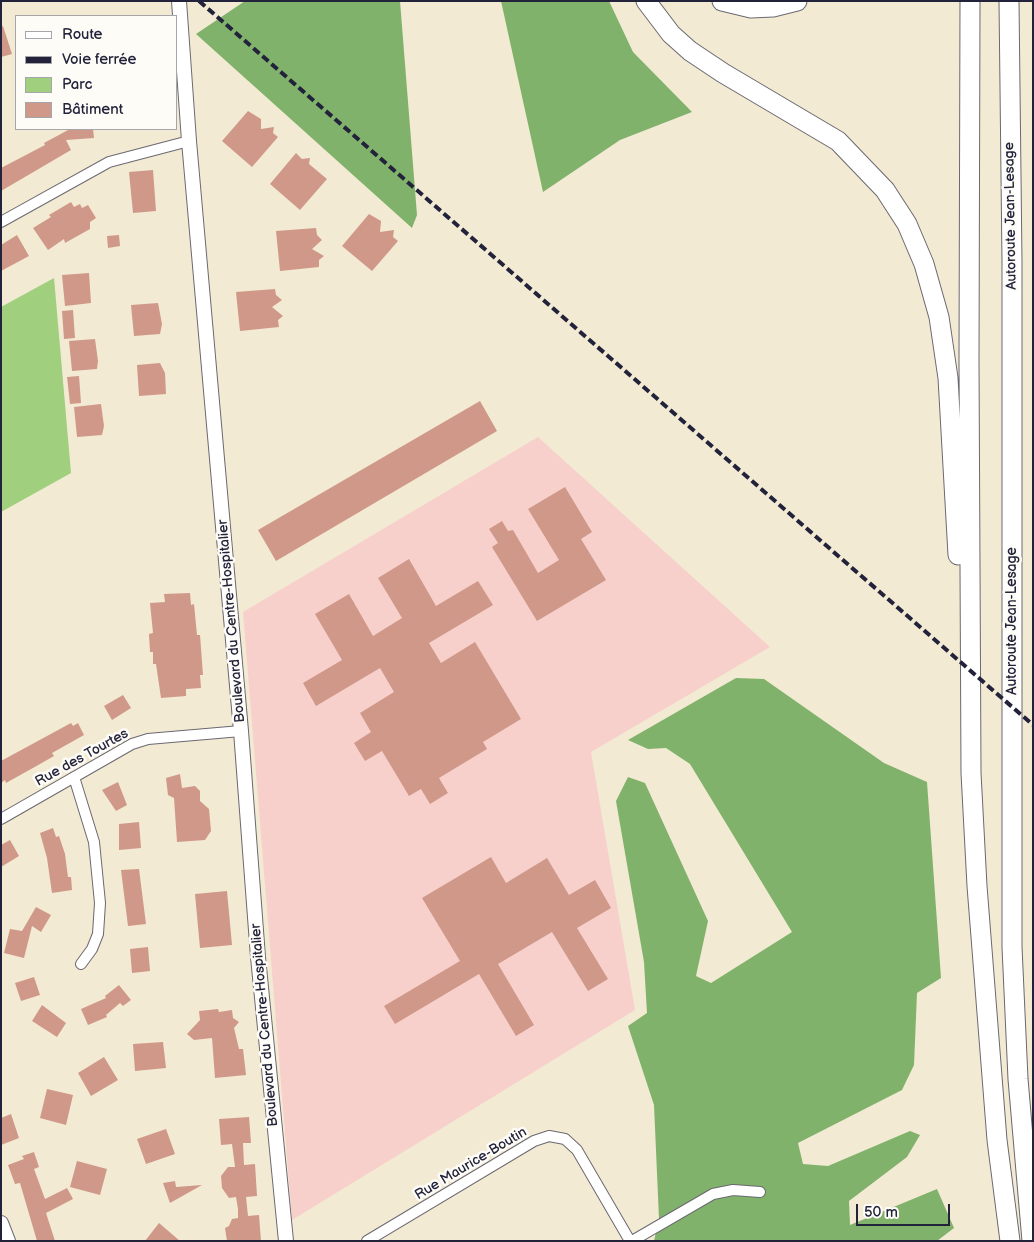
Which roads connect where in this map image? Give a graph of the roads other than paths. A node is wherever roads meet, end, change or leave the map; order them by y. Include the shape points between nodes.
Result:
1 (179, 1) edge
2 (646, 1) edge
3 (722, 1) edge
4 (798, 1) edge
5 (970, 1) edge
6 (1009, 1) edge
7 (189, 141) junction
8 (1, 222) edge
9 (242, 731) junction
10 (972, 774) junction
11 (74, 777) junction
12 (1, 819) edge
13 (81, 964) dead end
14 (760, 1192) dead end
15 (1, 1223) edge
16 (8, 1241) edge
17 (286, 1241) edge
18 (367, 1241) edge
19 (631, 1241) edge
20 (1010, 1241) edge
21 (1032, 1241) edge

1 - 7 street, Boulevard du Centre-Hospitalier
2 - 10 highway via 671,34 690,51 722,74 838,141 885,190 907,224 924,264 939,317 948,378
3 - 4 highway via 758,8
5 - 10 highway
6 - 21 highway, Autoroute Jean-Lesage via 1012,947 1018,1079
7 - 8 street via 109,162
7 - 9 street, Boulevard du Centre-Hospitalier
9 - 11 street, Rue des Tourtes via 148,739 132,744
9 - 17 street, Boulevard du Centre-Hospitalier via 264,1022
10 - 20 highway via 977,886 997,1140
11 - 12 street, Rue des Tourtes
11 - 13 street via 94,842 100,903 98,934
14 - 19 street via 733,1190 712,1194
15 - 16 street
18 - 19 street, Rue Maurice-Boutin via 549,1136 564,1139 576,1150

